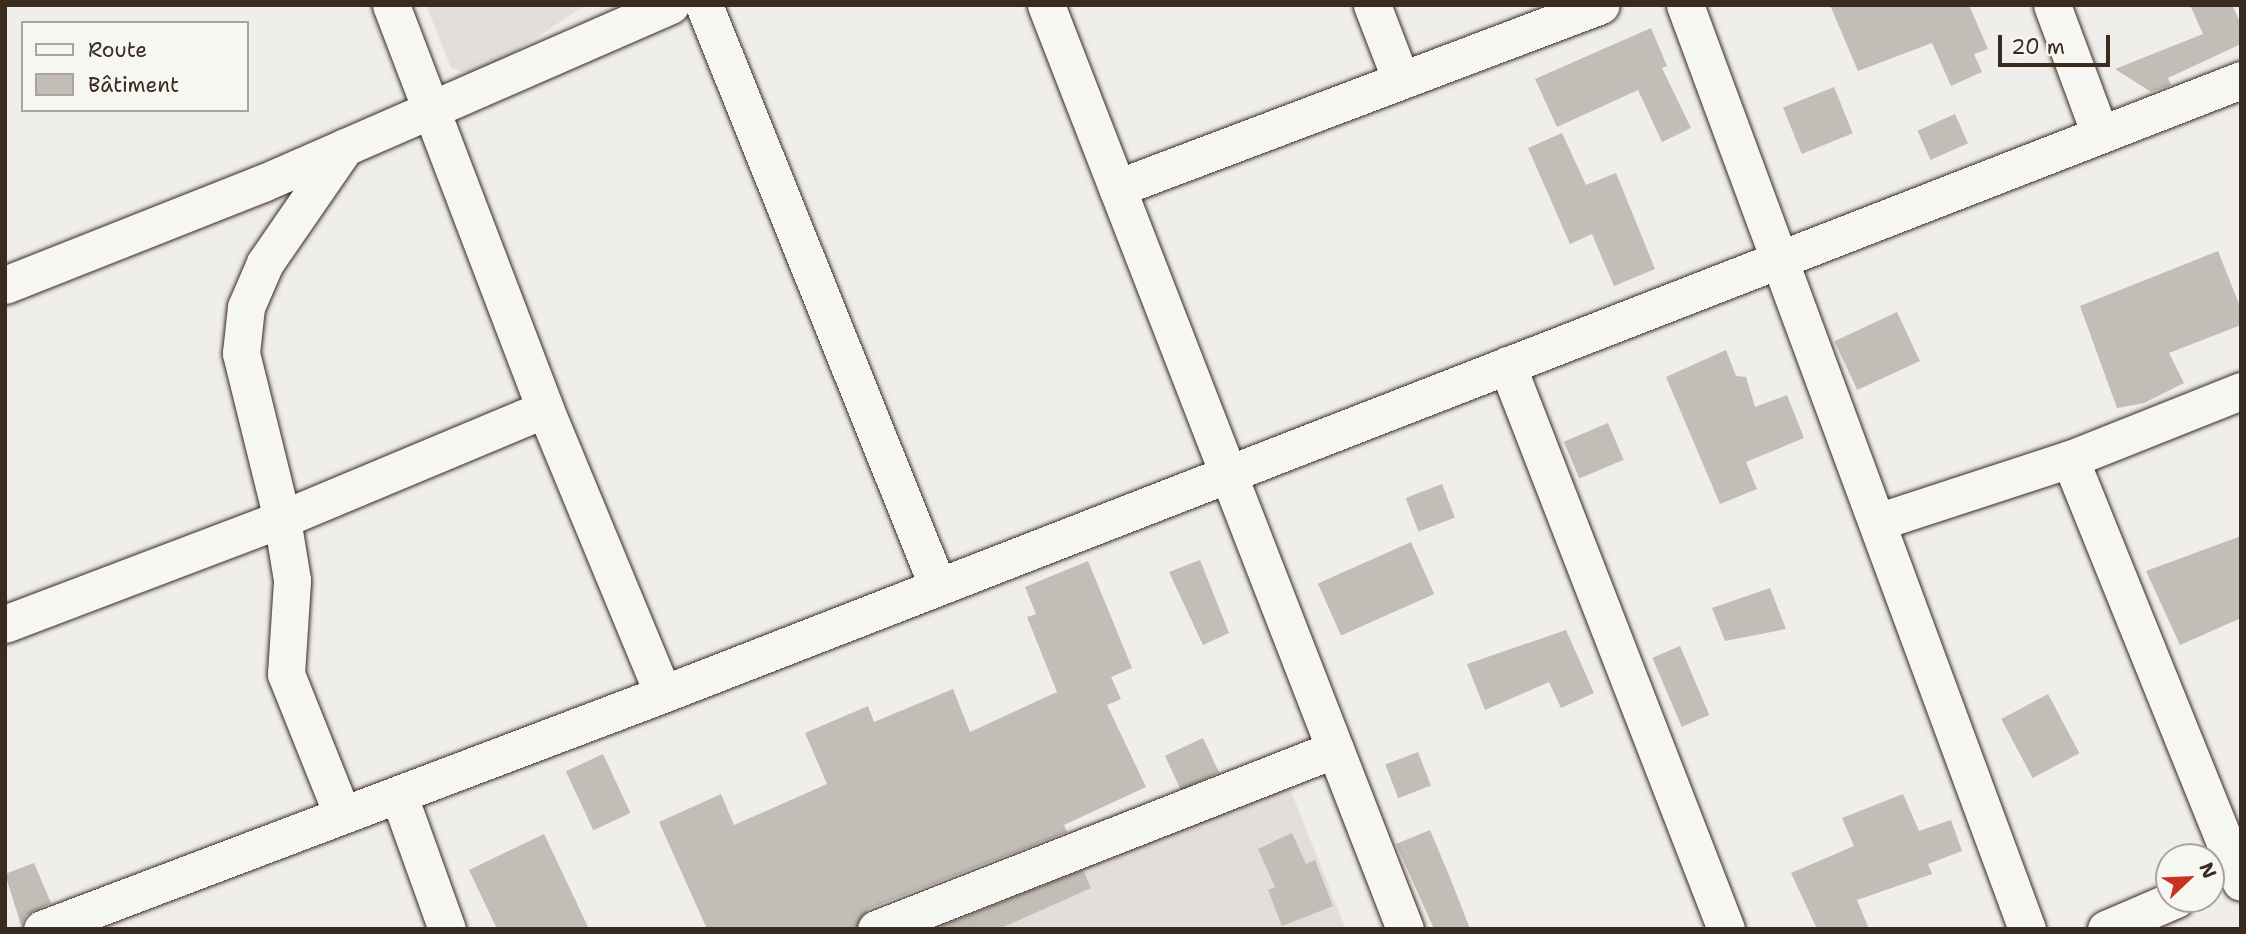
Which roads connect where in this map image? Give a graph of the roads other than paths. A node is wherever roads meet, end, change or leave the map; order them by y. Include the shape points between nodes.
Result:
1 (391, 5) edge
2 (671, 5) edge
3 (704, 5) edge
4 (1046, 5) edge
5 (1372, 5) edge
6 (1601, 5) edge
7 (1685, 5) edge
8 (2052, 5) edge
9 (1401, 80) junction
10 (2241, 80) edge
11 (434, 109) junction
12 (2101, 134) junction
13 (345, 148) junction
14 (1117, 188) junction
15 (1779, 256) junction
16 (5, 285) edge
17 (1507, 365) junction
18 (2241, 391) edge
19 (545, 409) junction
20 (2070, 459) junction
21 (1229, 473) junction
22 (282, 519) junction
23 (1880, 521) junction
24 (938, 587) junction
25 (5, 624) edge
26 (663, 694) junction
27 (1335, 749) junction
28 (399, 796) junction
29 (342, 814) junction
30 (2230, 880) edge
31 (2155, 908) edge
32 (882, 928) edge
33 (42, 929) edge
34 (447, 929) edge
35 (1405, 929) edge
36 (1726, 929) edge
37 (2027, 929) edge
38 (2106, 929) edge

1 - 11 street
2 - 11 street
3 - 24 street
4 - 14 street
5 - 9 street
6 - 9 street
7 - 15 street
8 - 12 street
9 - 14 street
10 - 12 street
11 - 13 street
11 - 19 street
12 - 15 street
13 - 16 street
13 - 22 street via 265,263 246,307 241,353
14 - 21 street
15 - 17 street
15 - 23 street
17 - 21 street
17 - 36 street
18 - 20 street
19 - 22 street
19 - 26 street
20 - 23 street
20 - 30 street
21 - 24 street
21 - 27 street
22 - 25 street
22 - 29 street via 292,580 283,659
23 - 37 street
24 - 26 street
26 - 28 street
27 - 32 street
27 - 35 street
28 - 29 street
28 - 34 street
29 - 33 street
31 - 38 street

